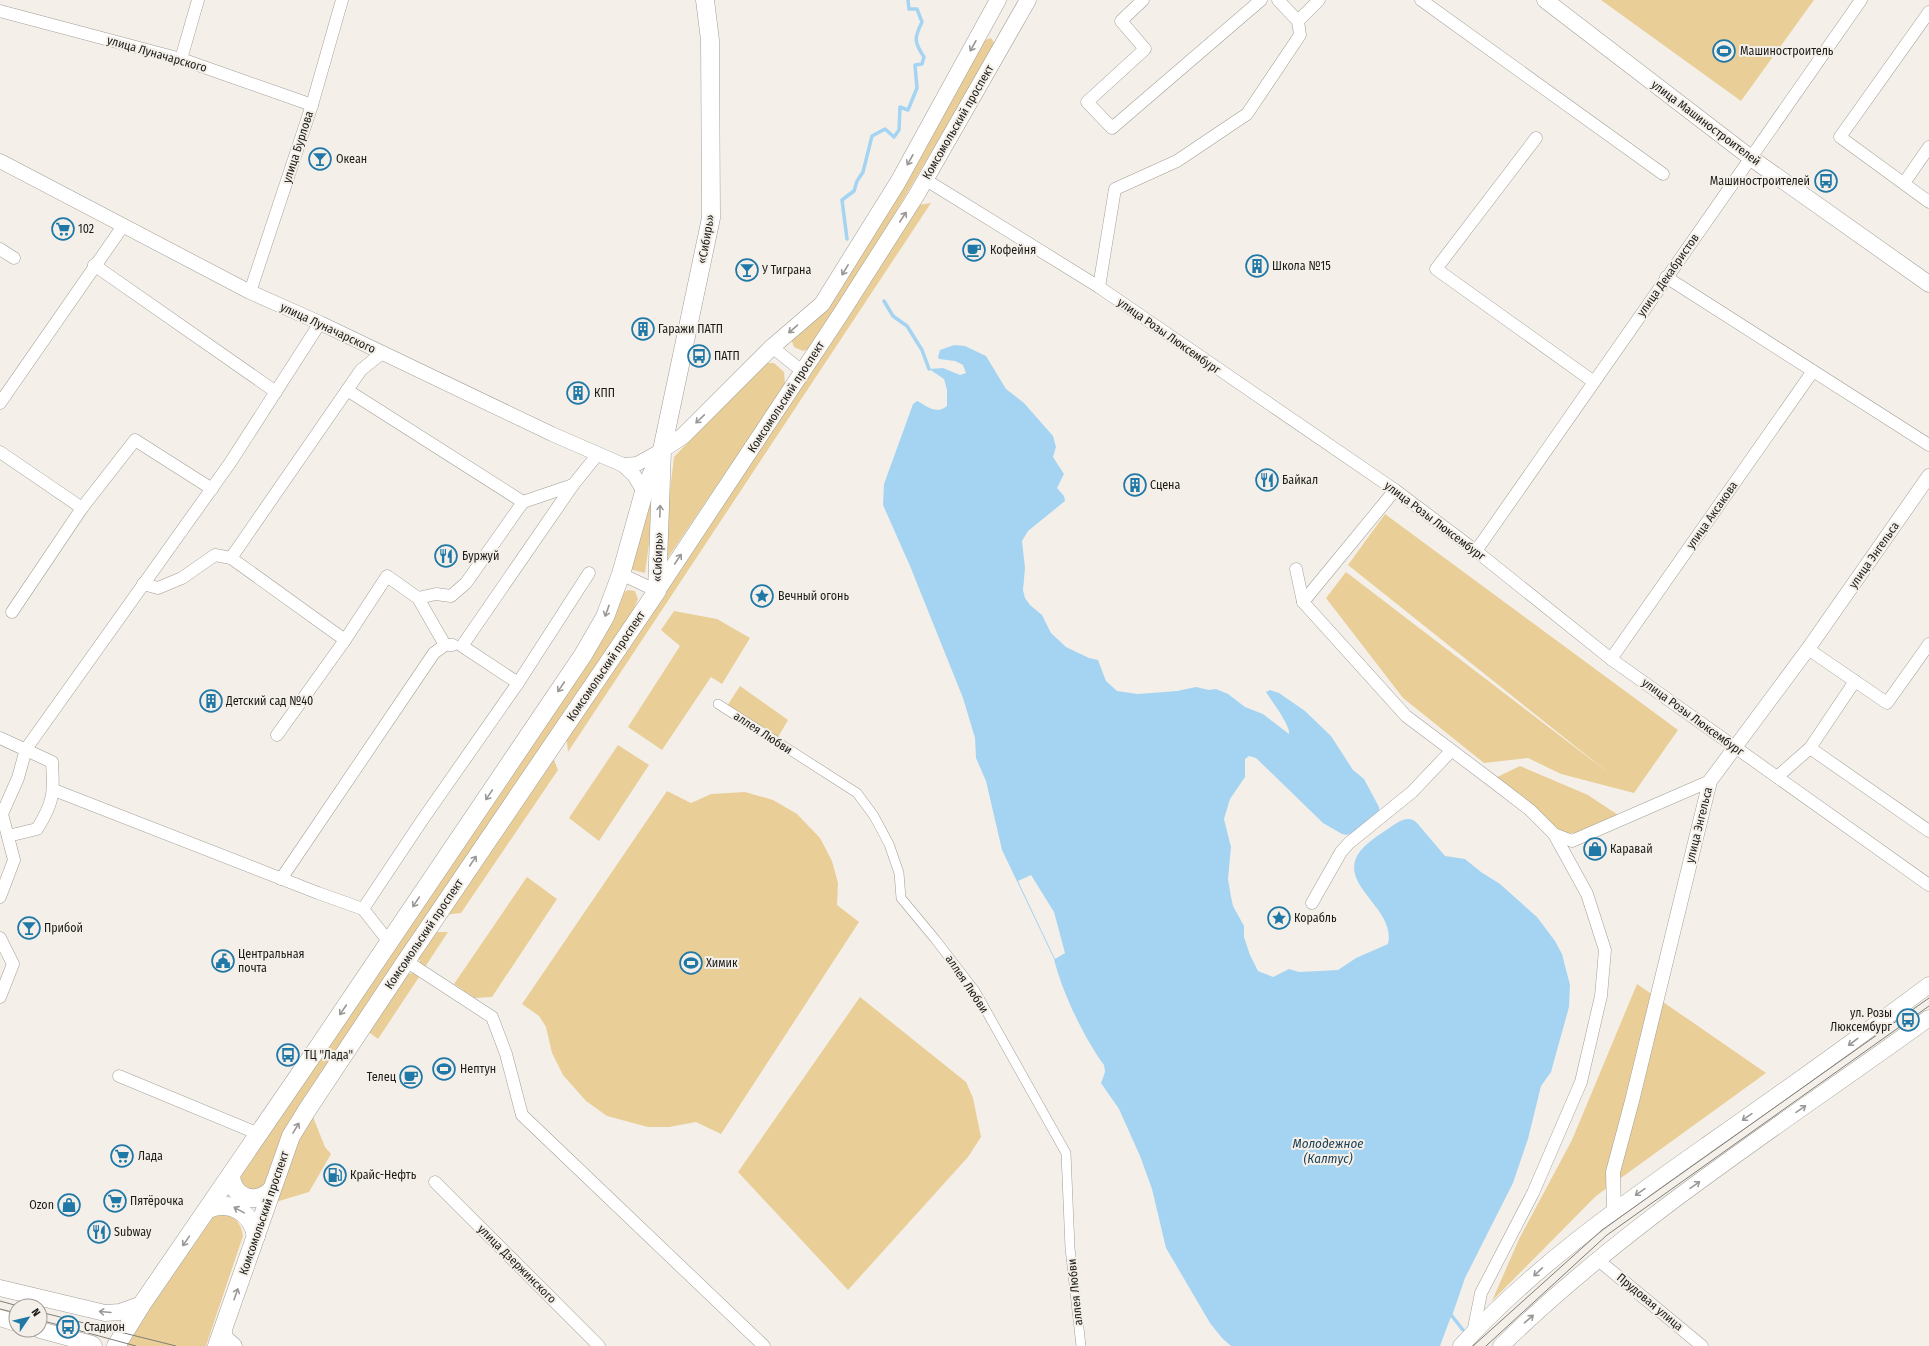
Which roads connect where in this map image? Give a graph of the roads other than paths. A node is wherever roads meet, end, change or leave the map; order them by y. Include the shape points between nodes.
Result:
1 (198, 0) edge
2 (342, 0) edge
3 (705, 0) edge
4 (998, 0) edge
5 (1028, 0) edge
6 (1143, 0) edge
7 (1261, 0) edge
8 (1278, 0) edge
9 (1319, 0) edge
10 (1421, 0) edge
11 (1545, 0) edge
12 (1861, 0) edge
13 (0, 11) edge
14 (1929, 12) edge
15 (1298, 20) junction
16 (987, 21) junction
17 (1009, 34) junction
18 (181, 58) junction
19 (312, 105) junction
20 (1536, 138) dead end
21 (1929, 147) edge
22 (1751, 158) junction
23 (0, 161) edge
24 (1663, 174) dead end
25 (926, 180) junction
26 (1904, 183) junction
27 (1929, 202) edge
28 (123, 226) junction
29 (0, 249) edge
30 (14, 258) dead end
31 (94, 266) junction
32 (1666, 277) junction
33 (1929, 284) edge
34 (1100, 287) junction
35 (250, 292) junction
36 (320, 323) junction
37 (772, 347) junction
38 (382, 353) junction
39 (802, 371) junction
40 (1813, 371) junction
41 (1594, 382) junction
42 (347, 390) junction
43 (276, 392) junction
44 (0, 403) edge
45 (1929, 445) edge
46 (662, 450) junction
47 (0, 452) edge
48 (598, 454) junction
49 (623, 465) junction
50 (1929, 476) edge
51 (573, 485) junction
52 (212, 489) junction
53 (1395, 490) junction
54 (644, 492) junction
55 (523, 502) junction
56 (82, 508) junction
57 (1476, 551) junction
58 (231, 558) junction
59 (1296, 569) dead end
60 (589, 573) dead end
61 (621, 574) junction
62 (143, 584) junction
63 (657, 592) junction
64 (418, 598) junction
65 (1303, 602) junction
66 (12, 612) dead end
67 (345, 640) junction
68 (1929, 644) edge
69 (445, 645) junction
70 (462, 646) junction
71 (1808, 649) junction
72 (1611, 658) junction
73 (1855, 681) junction
74 (518, 683) junction
75 (718, 704) dead end
76 (277, 735) dead end
77 (0, 738) edge
78 (1736, 748) junction
79 (1810, 748) junction
80 (26, 749) junction
81 (1451, 751) junction
82 (1777, 777) junction
83 (1710, 781) junction
84 (54, 790) junction
85 (1, 814) edge
86 (1929, 831) edge
87 (1554, 834) junction
88 (8, 836) junction
89 (281, 879) junction
90 (1929, 885) edge
91 (0, 897) edge
92 (1312, 903) dead end
93 (363, 909) junction
94 (0, 938) edge
95 (389, 942) junction
96 (406, 961) junction
97 (1929, 985) edge
98 (0, 997) edge
99 (1929, 1018) edge
100 (119, 1076) dead end
101 (260, 1134) junction
102 (231, 1175) junction
103 (435, 1182) dead end
104 (271, 1190) junction
105 (208, 1209) junction
106 (1614, 1210) junction
107 (256, 1236) junction
108 (1597, 1259) junction
109 (0, 1288) edge
110 (142, 1304) junction
111 (48, 1332) edge
112 (1473, 1333) junction
113 (220, 1339) edge
114 (94, 1346) edge
115 (116, 1346) edge
116 (234, 1346) edge
117 (599, 1346) edge
118 (764, 1346) edge
119 (1081, 1346) edge
120 (1461, 1346) edge
121 (1501, 1346) edge
122 (1702, 1346) edge

1 - 18 street
2 - 19 street, улица Бурлова
3 - 46 main road, «Сибирь» via 710,40 711,218
4 - 16 main road, Комсомольский проспект
5 - 17 main road, Комсомольский проспект
6 - 7 street via 1121,21 1145,49 1087,102 1112,128
8 - 15 street
9 - 15 street
10 - 24 street
11 - 22 main road, улица Машиностроителей
12 - 22 street, улица Декабристов
13 - 18 street, улица Луначарского
14 - 26 street via 1840,137
15 - 34 street via 1300,35 1247,114 1177,161 1115,189
16 - 17 main road via 997,35
16 -> 37 main road, Комсомольский проспект via 898,182 822,304
17 - 25 main road, Комсомольский проспект
18 - 19 street, улица Луначарского
19 - 35 street, улица Бурлова
20 - 41 street via 1436,269
21 - 26 street
22 - 32 street, улица Декабристов
22 - 33 main road, улица Машиностроителей
23 - 28 street, улица Луначарского
25 - 34 street, улица Розы Люксембург
39 -> 25 main road, Комсомольский проспект
26 - 27 street
28 - 31 street
28 - 35 street, улица Луначарского
29 - 30 street
31 - 43 street
31 - 44 street
32 - 40 street
32 - 41 street, улица Декабристов
34 - 53 street, улица Розы Люксембург
35 - 36 street, улица Луначарского
36 - 38 street, улица Луначарского
36 - 43 street
37 - 39 street
37 -> 46 main road, Комсомольский проспект via 683,436
38 - 42 street via 361,370
38 - 48 street, улица Луначарского
63 -> 39 main road, Комсомольский проспект
40 - 45 street
40 - 72 street, улица Аксакова
41 - 57 street, улица Декабристов
42 - 55 street
42 - 58 street
43 - 52 street
46 - 49 street via 637,464
46 - 54 main road, «Сибирь»
63 -> 46 main road, «Сибирь»
47 - 56 street
48 - 49 street, улица Луначарского
48 - 51 street
49 - 54 street via 634,475
50 - 71 street, улица Энгельса
51 - 55 street
51 - 70 street
52 - 56 street via 136,440
52 - 62 street
53 - 57 street, улица Розы Люксембург
53 - 65 street
54 - 61 main road, «Сибирь»
55 - 64 street via 466,583 451,596 436,594
56 - 66 street
57 - 72 street, улица Розы Люксембург
58 - 62 street via 215,555 182,578 158,588
58 - 67 street
59 - 65 street
60 - 74 street
61 - 63 street
61 -> 95 main road, Комсомольский проспект via 605,617 583,655
62 - 80 street
96 -> 63 main road, Комсомольский проспект
64 - 67 street via 387,576
64 - 69 street
65 - 81 street via 1406,716
67 - 76 street
68 - 73 street via 1887,703
69 - 70 street
69 - 89 street via 434,653
70 - 74 street
71 - 73 street
71 - 78 street, улица Энгельса
72 - 78 street, улица Розы Люксембург
73 - 79 street
74 - 93 street via 422,819
75 - 119 street, аллея Любви via 857,793 890,844 899,873 901,898 935,938 979,998 1066,1153 1070,1248
77 - 80 street
78 - 82 street, улица Розы Люксембург
78 - 83 street, улица Энгельса
79 - 82 street
79 - 86 street
80 - 84 street via 52,762
80 - 85 street via 18,778
81 - 87 street via 1530,810
81 - 92 street via 1412,792 1349,843 1341,852
82 - 90 street, улица Розы Люксембург
83 - 87 street via 1638,815 1572,841
83 - 106 street, улица Энгельса via 1613,1172
84 - 88 street via 48,812 37,829
84 - 89 street
85 - 88 street
87 - 112 street via 1587,894 1604,950 1601,996 1581,1082 1533,1193 1481,1293
88 - 91 street via 14,860
89 - 93 street
93 - 95 street
94 - 98 street via 12,964
95 -> 101 main road, Комсомольский проспект
104 -> 96 main road, Комсомольский проспект via 294,1130
96 - 118 street via 492,1017 506,1054 522,1115
97 -> 106 main road via 1850,1045
108 -> 99 main road via 1661,1209
100 - 101 street
101 - 102 main road, Комсомольский проспект
102 - 104 main road via 235,1190 243,1196 261,1197
102 - 105 main road, Комсомольский проспект
103 - 117 street, улица Дзержинского
104 - 107 main road, Комсомольский проспект
107 -> 105 main road via 252,1222 237,1208 222,1205
105 -> 110 main road, Комсомольский проспект
106 -> 112 main road via 1558,1254
113 -> 107 main road, Комсомольский проспект
121 -> 108 main road
108 - 122 street, Прудовая улица
110 -> 109 main road via 120,1312 105,1313
110 - 115 main road, Комсомольский проспект
111 - 114 main road
112 - 120 main road
113 - 116 main road via 226,1339

